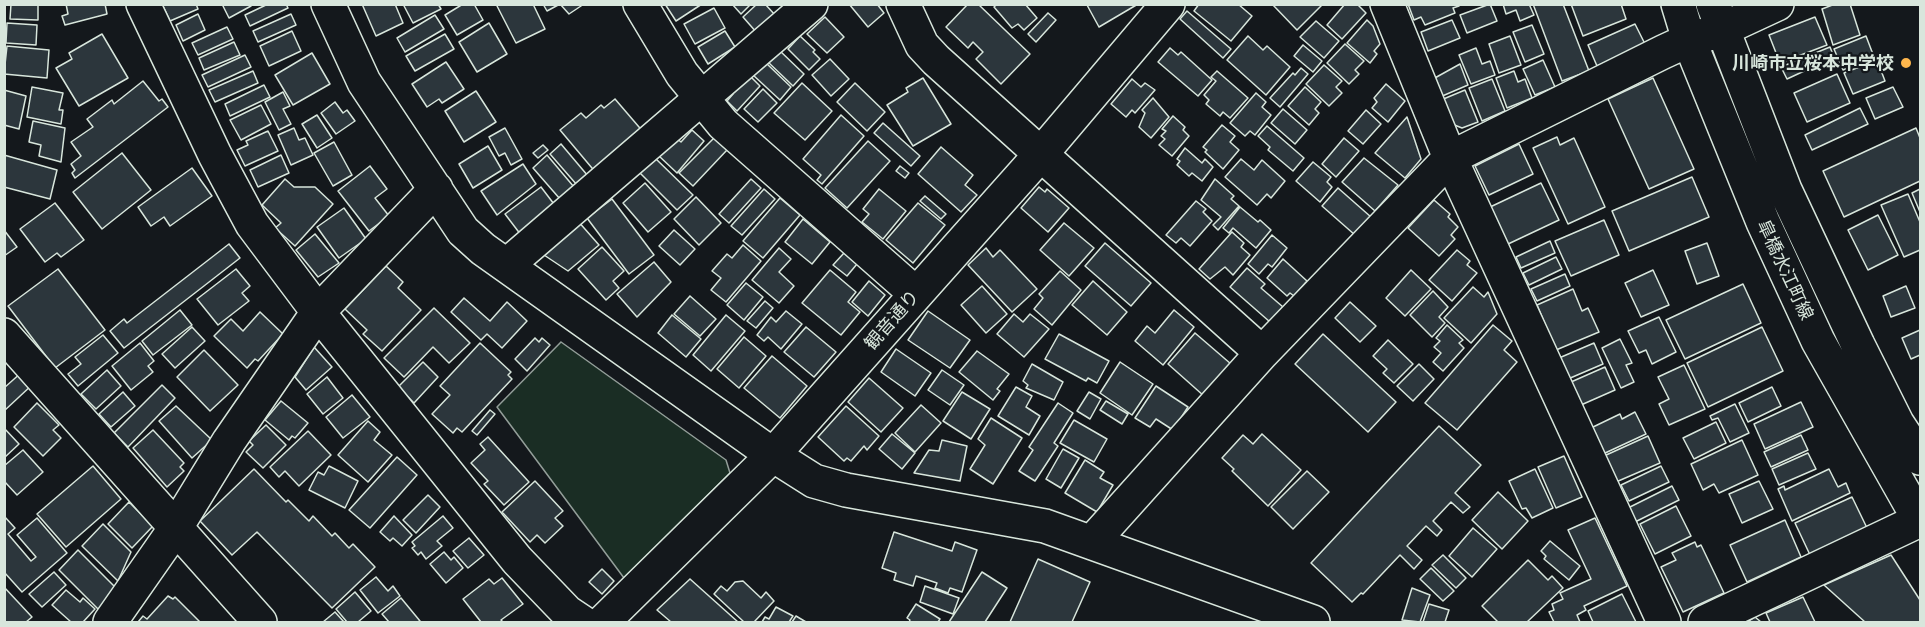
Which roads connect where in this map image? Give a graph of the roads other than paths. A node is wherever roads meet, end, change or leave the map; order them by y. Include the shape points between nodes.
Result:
1 (143, 4) edge
2 (328, 4) edge
3 (640, 4) edge
4 (811, 4) edge
5 (903, 4) edge
6 (1167, 4) edge
7 (1387, 4) edge
8 (1678, 4) edge
9 (1777, 4) edge
10 (1717, 17) edge
11 (1689, 40) junction
12 (702, 96) junction
13 (1041, 154) junction
14 (1450, 159) junction
15 (436, 189) junction
16 (507, 265) junction
17 (915, 293) junction
18 (318, 312) junction
19 (4, 335) edge
20 (1262, 353) junction
21 (774, 455) junction
22 (1920, 458) edge
23 (1920, 521) edge
24 (175, 529) junction
25 (1092, 542) junction
26 (110, 622) edge
27 (260, 622) edge
28 (582, 622) edge
29 (603, 622) edge
30 (1313, 622) edge
31 (1664, 622) edge
32 (1705, 622) edge

1 - 18 street via 252,224
2 - 15 street via 364,82
3 - 12 street via 682,74
4 - 12 street
5 - 13 street via 922,45
6 - 13 street, 観音通り
7 - 14 street
8 - 11 street, 皐橋水江町線
9 - 10 street
10 - 11 street
10 - 22 street, 皐橋水江町線 via 1785,190 1836,301
11 - 14 street
11 - 23 street, 皐橋水江町線 via 1762,222 1818,341
12 - 16 street
12 - 17 street via 723,124
13 - 17 street, 観音通り
13 - 20 street
14 - 20 street
14 - 31 street
15 - 16 street via 463,231
15 - 18 street
16 - 21 street
17 - 21 street, 観音通り
18 - 24 street via 229,441
18 - 28 street via 517,560 567,612
19 - 24 street
20 - 25 street
21 - 25 street via 814,481 846,490 1046,526
21 - 29 street, 観音通り
23 - 32 street
24 - 26 street
24 - 27 street
25 - 30 street

